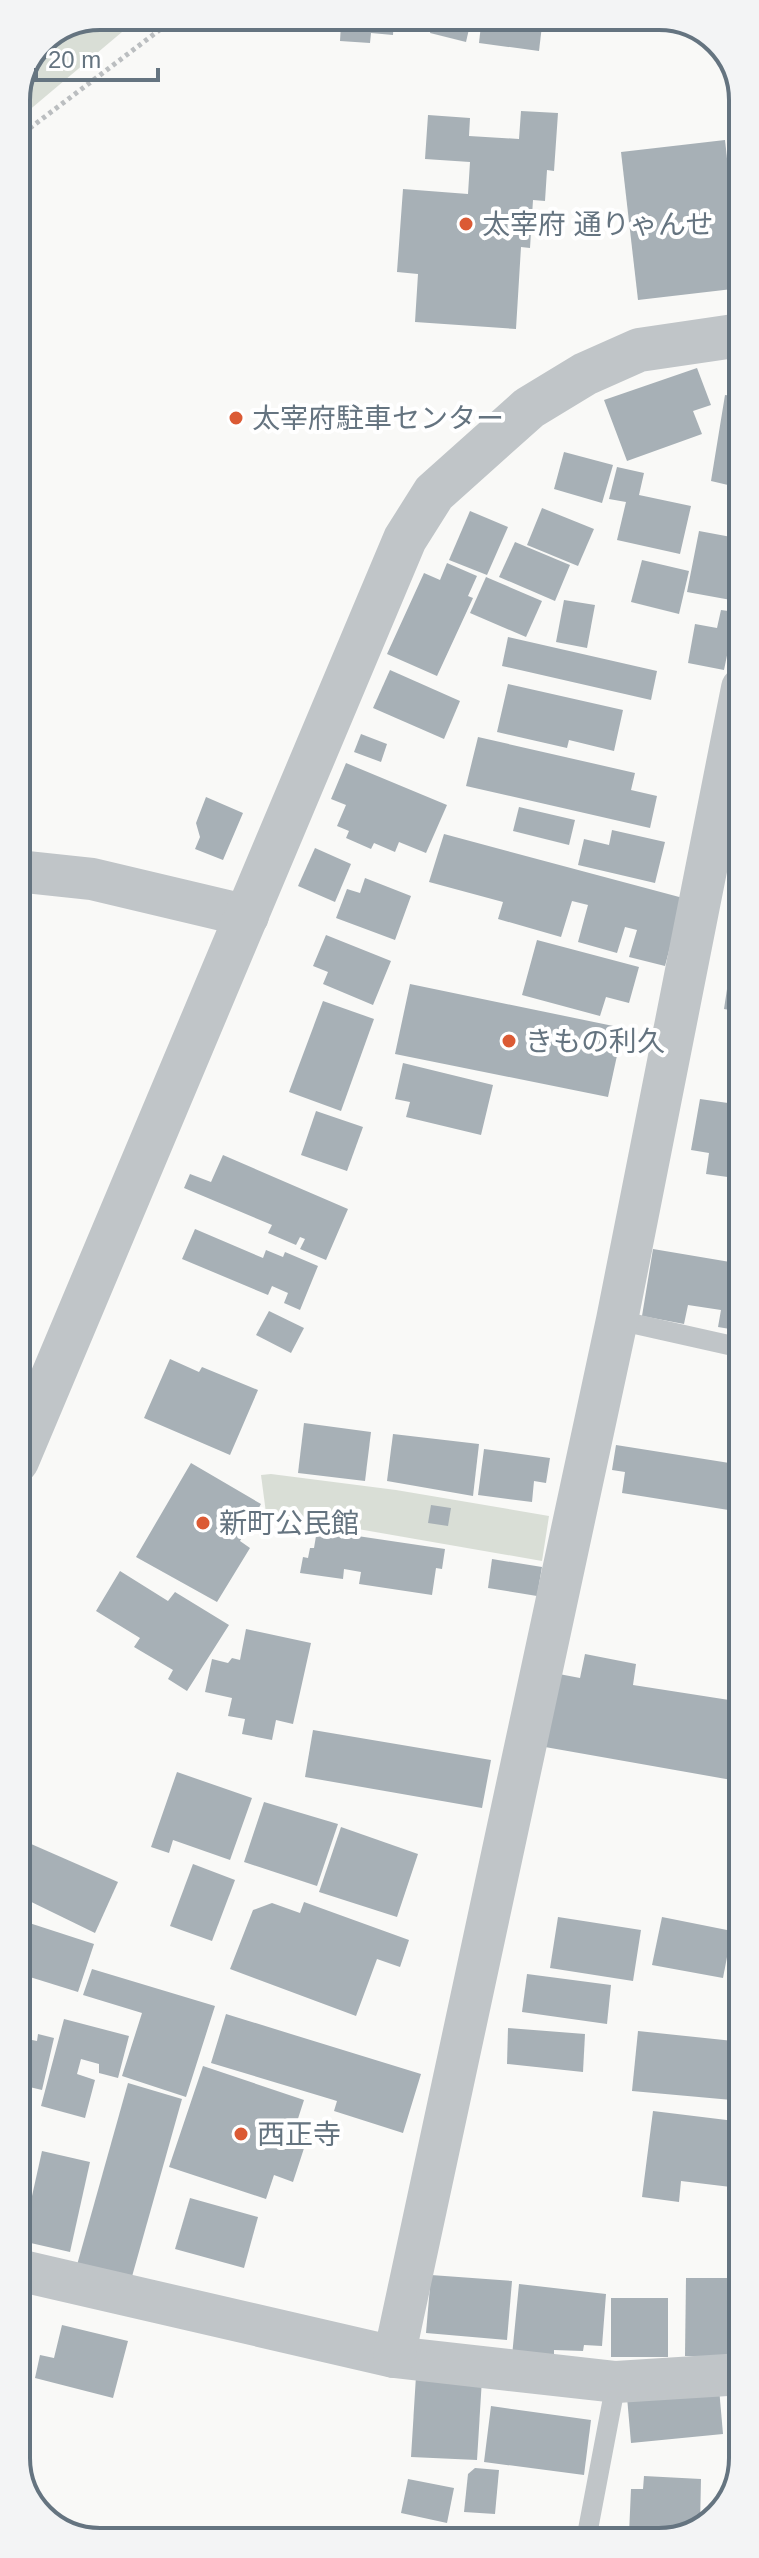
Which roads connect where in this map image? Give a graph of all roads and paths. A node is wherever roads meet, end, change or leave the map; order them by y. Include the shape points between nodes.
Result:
1 (160, 30) edge
2 (30, 128) edge
3 (729, 337) edge
4 (729, 754) edge
5 (30, 872) edge
6 (248, 916) junction
7 (617, 1320) junction
8 (729, 1345) edge
9 (30, 1430) edge
10 (30, 2273) edge
11 (394, 2357) junction
12 (729, 2375) edge
13 (616, 2382) junction
14 (588, 2528) edge

1 - 2 path
3 - 6 street via 639,350 585,374 506,425 434,493 405,539
4 - 7 street
5 - 6 street via 92,879
6 - 9 street
7 - 8 lane
7 - 11 street
10 - 11 street
11 - 13 street
12 - 13 street
13 - 14 lane

